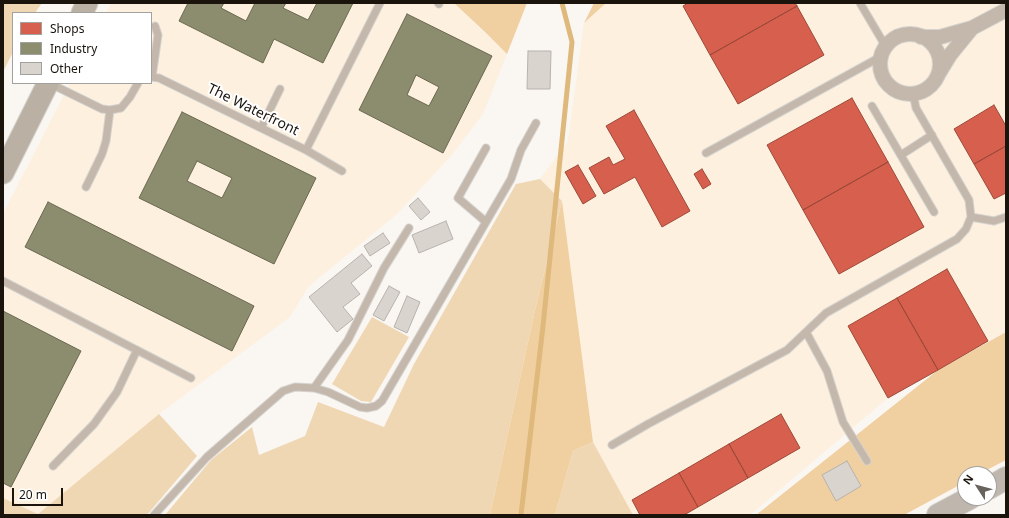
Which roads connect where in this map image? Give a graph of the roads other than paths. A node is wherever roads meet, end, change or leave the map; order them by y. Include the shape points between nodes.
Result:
1 (87, 3) edge
2 (380, 3) edge
3 (860, 3) edge
4 (1006, 10) edge
5 (82, 12) edge
6 (155, 26) dead end
7 (972, 28) junction
8 (921, 37) junction
9 (884, 51) junction
10 (937, 76) junction
11 (152, 77) edge
12 (48, 84) edge
13 (50, 84) edge
14 (137, 84) edge
15 (280, 89) dead end
16 (913, 94) junction
17 (872, 106) dead end
18 (110, 110) junction
19 (536, 123) dead end
20 (261, 128) junction
21 (932, 135) junction
22 (486, 148) dead end
23 (306, 150) junction
24 (706, 153) dead end
25 (901, 155) junction
26 (342, 170) dead end
27 (3, 173) edge
28 (86, 187) dead end
29 (934, 212) dead end
30 (971, 217) junction
31 (1006, 217) edge
32 (486, 222) junction
33 (410, 228) dead end
34 (3, 281) edge
35 (806, 332) junction
36 (138, 350) junction
37 (191, 378) dead end
38 (314, 388) junction
39 (612, 445) dead end
40 (867, 461) dead end
41 (53, 466) dead end
42 (1006, 478) edge
43 (997, 483) edge
44 (957, 505) edge
45 (154, 515) edge
46 (938, 515) edge

1 - 5 main road
2 - 23 lane
3 - 9 lane
4 - 7 street
6 - 11 lane via 158,36
7 - 8 street via 940,37
7 - 10 street
8 - 9 street via 902,36 893,40
8 - 10 street via 936,49 940,67
9 - 16 street via 880,65 887,83 894,90
9 - 24 lane
10 - 16 street via 928,88
11 - 20 lane, The Waterfront via 159,78
12 - 27 main road
13 - 18 lane via 102,109
14 - 18 lane via 121,108
15 - 20 lane
16 - 21 lane via 916,108
17 - 25 lane
18 - 28 lane via 102,154
19 - 32 lane via 521,150 511,179
20 - 23 lane, The Waterfront
21 - 25 lane
21 - 30 lane via 969,200
22 - 32 lane via 458,198
23 - 26 lane, The Waterfront
25 - 29 lane
30 - 31 lane via 994,221
30 - 35 lane via 958,239 826,313
32 - 38 lane via 382,401 376,406 360,407
33 - 38 lane via 384,268 348,340
34 - 36 lane
35 - 39 lane via 787,350
35 - 40 lane via 827,371 843,422
36 - 37 lane
36 - 41 lane via 118,392 94,424
38 - 45 lane via 303,386 283,391 207,457
42 - 43 highway
44 - 46 highway

